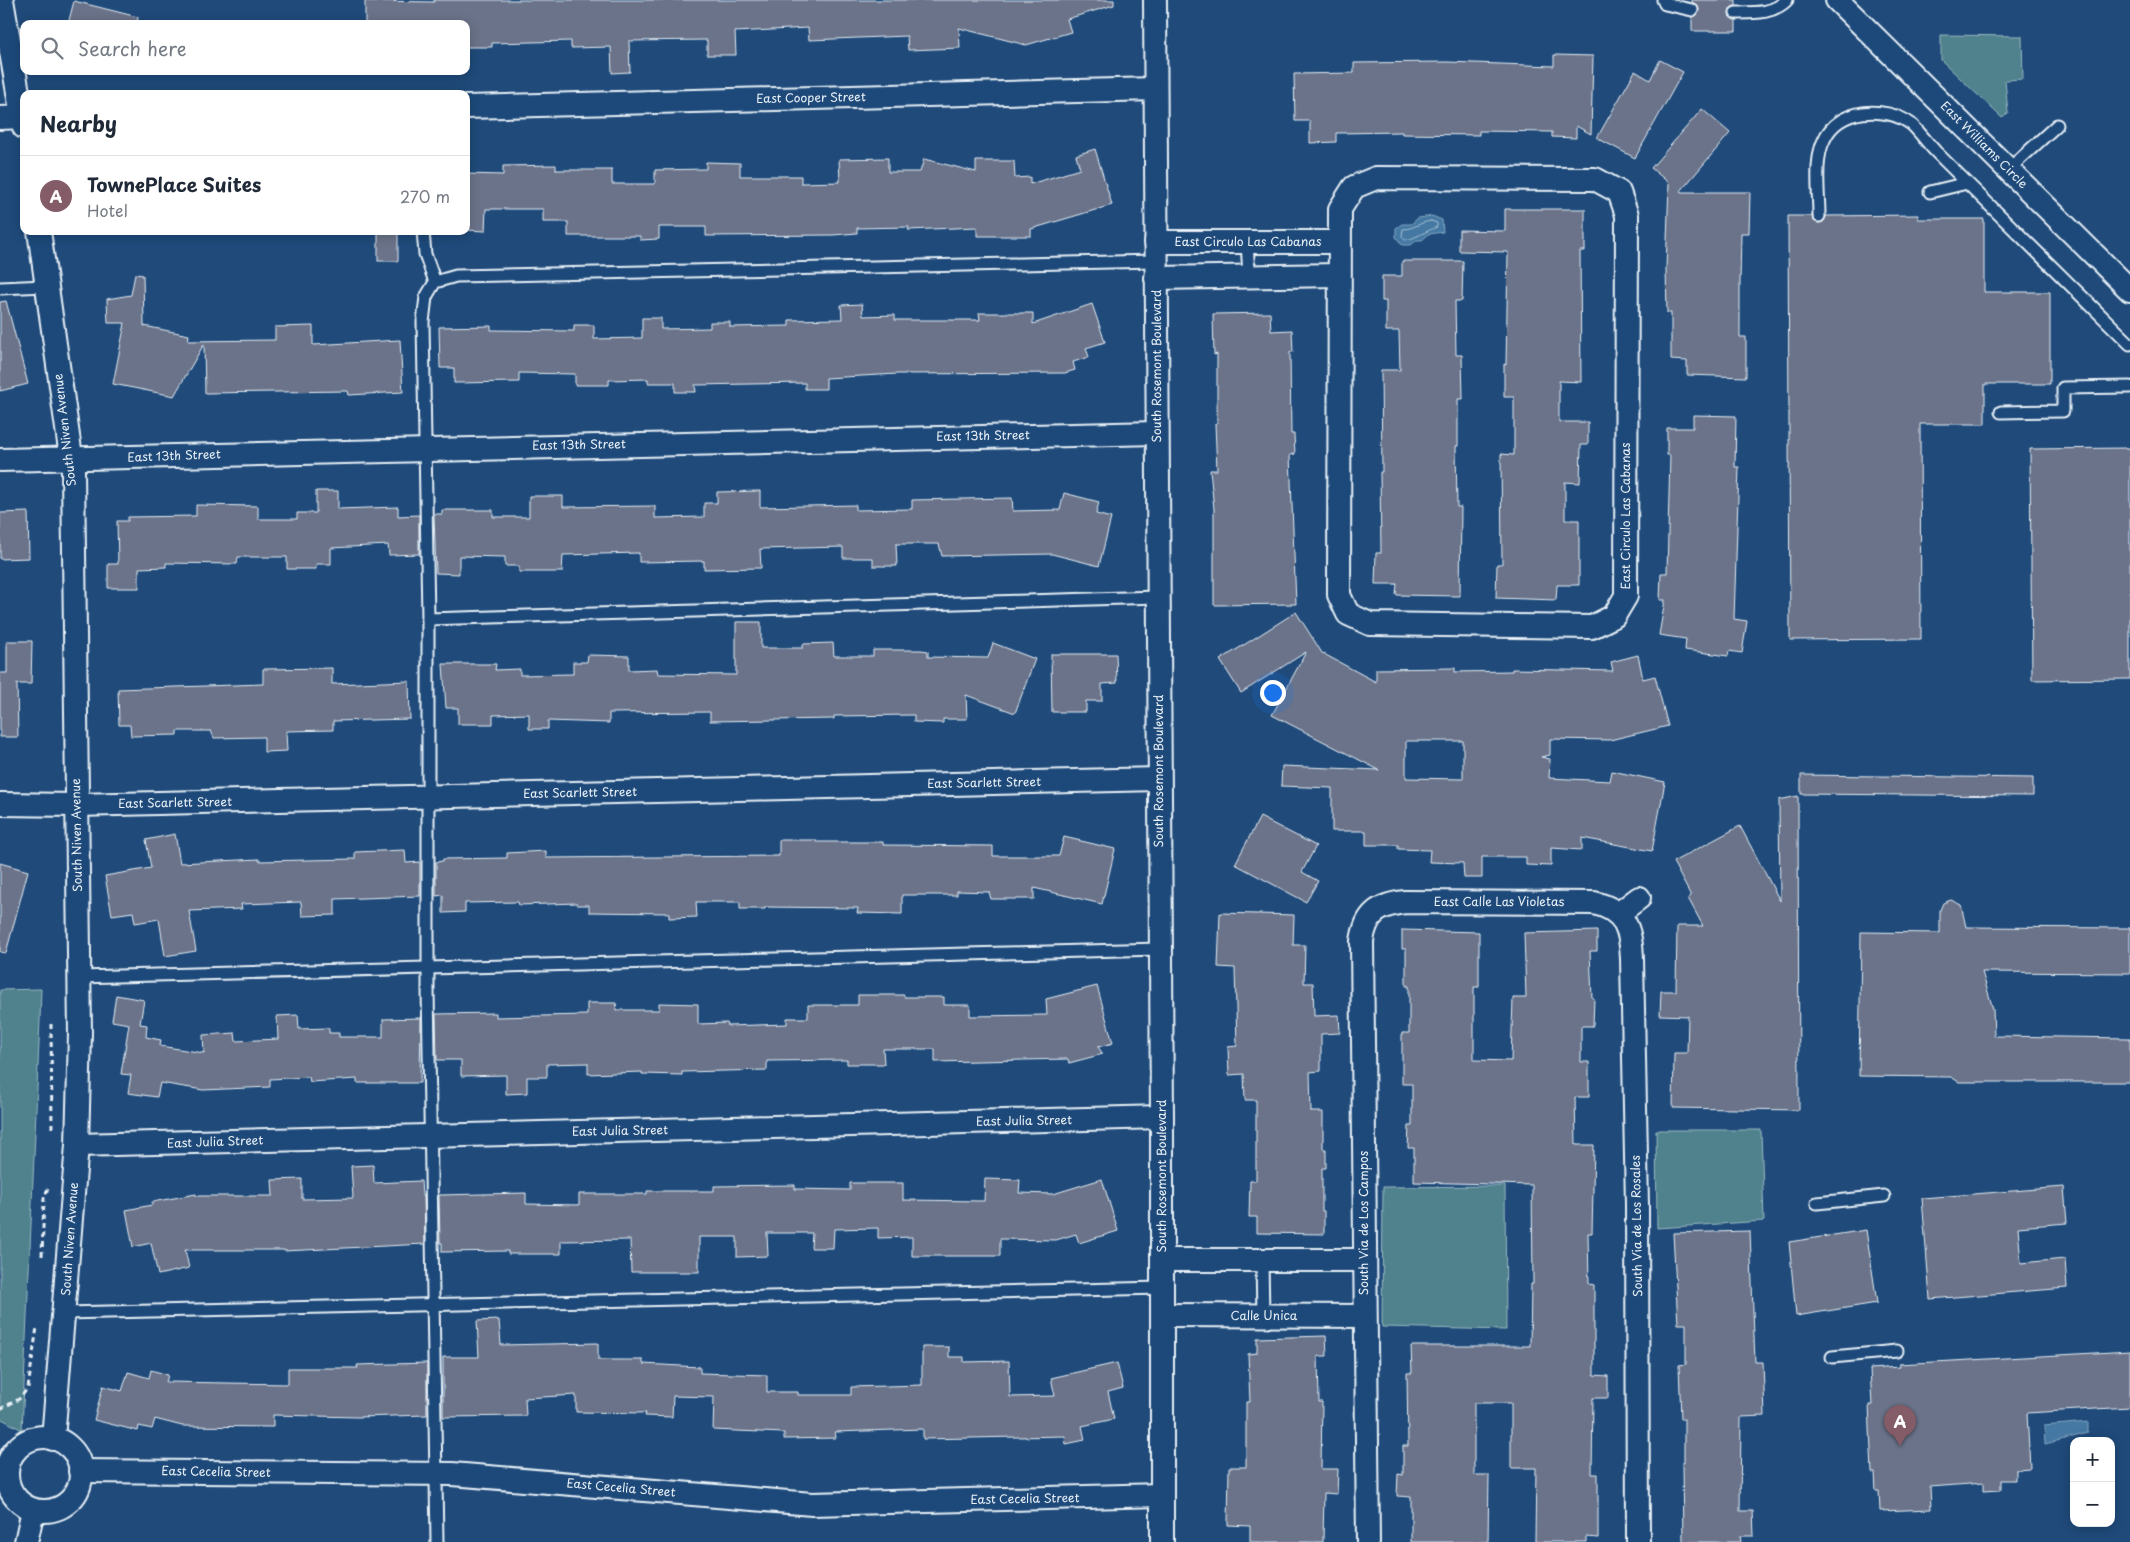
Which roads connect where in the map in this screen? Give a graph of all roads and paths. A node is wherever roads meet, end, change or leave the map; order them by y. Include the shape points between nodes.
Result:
1 (2, 0) edge
2 (1155, 0) edge
3 (1663, 0) edge
4 (1787, 0) edge
5 (1837, 0) edge
6 (1692, 10) dead end
7 (1736, 14) dead end
8 (1156, 89) junction
9 (20, 104) edge
10 (470, 107) edge
11 (0, 118) edge
12 (20, 121) edge
13 (2057, 125) dead end
14 (2008, 170) junction
15 (1967, 183) junction
16 (1930, 192) dead end
17 (1819, 216) dead end
18 (40, 235) edge
19 (424, 235) edge
20 (1248, 242) junction
21 (1339, 242) junction
22 (1156, 260) junction
23 (1339, 275) junction
24 (1249, 276) junction
25 (435, 282) junction
26 (46, 286) junction
27 (0, 288) edge
28 (2130, 290) edge
29 (2130, 344) edge
30 (2130, 387) edge
31 (2001, 412) dead end
32 (1157, 433) junction
33 (425, 448) junction
34 (71, 458) junction
35 (0, 460) edge
36 (1158, 597) junction
37 (428, 619) junction
38 (1159, 779) junction
39 (428, 797) junction
40 (0, 804) edge
41 (76, 805) junction
42 (1638, 898) dead end
43 (1371, 903) joint
44 (1618, 914) junction
45 (1160, 949) junction
46 (428, 967) junction
47 (79, 977) junction
48 (51, 1024) dead end
49 (1162, 1117) junction
50 (431, 1136) junction
51 (52, 1140) dead end
52 (77, 1145) junction
53 (52, 1178) dead end
54 (1884, 1196) dead end
55 (1817, 1203) dead end
56 (42, 1257) dead end
57 (1162, 1260) junction
58 (1262, 1260) junction
59 (1364, 1260) junction
60 (1162, 1288) junction
61 (434, 1304) junction
62 (64, 1313) junction
63 (1162, 1316) junction
64 (1263, 1316) junction
65 (1365, 1316) junction
66 (37, 1324) dead end
67 (1897, 1351) dead end
68 (1832, 1357) dead end
69 (0, 1409) edge
70 (53, 1439) junction
71 (4, 1466) edge
72 (80, 1471) junction
73 (437, 1475) junction
74 (1161, 1495) junction
75 (33, 1510) junction
76 (26, 1542) edge
77 (437, 1542) edge
78 (1162, 1542) edge
79 (1368, 1542) edge
80 (1638, 1542) edge

1 - 9 street
2 - 8 street, South Rosemont Boulevard
3 - 6 lane via 1665,4
4 - 7 lane via 1780,7 1759,14
5 - 14 street, East Williams Circle
8 - 10 street, East Cooper Street
8 - 22 street, South Rosemont Boulevard
11 - 12 street
13 - 14 lane
14 - 28 street, East Williams Circle
15 - 16 lane
15 - 17 lane via 1910,124 1893,115 1862,112 1847,117 1824,138 1819,155
15 - 29 lane
18 - 26 street, South Niven Avenue
19 - 25 lane via 424,254
20 - 21 street, East Circulo Las Cabanas
20 - 22 street, East Circulo Las Cabanas
20 - 24 lane
21 - 23 street, East Circulo Las Cabanas
21 - 23 street, East Circulo Las Cabanas via 1340,209 1354,187 1376,178 1595,179 1619,192 1627,215 1626,596 1614,616 1592,627 1370,624 1348,614 1338,595
22 - 24 street
22 - 25 lane via 456,276
22 - 32 street, South Rosemont Boulevard
23 - 24 street
25 - 33 lane via 426,297 423,322
26 - 27 lane
26 - 34 street, South Niven Avenue
30 - 31 lane via 2063,388 2063,411
32 - 33 street, East 13th Street
32 - 36 street, South Rosemont Boulevard
33 - 34 street, East 13th Street
33 - 37 lane
34 - 35 street, East 13th Street
34 - 41 street, South Niven Avenue
36 - 37 lane
36 - 38 street, South Rosemont Boulevard
37 - 39 lane
38 - 39 street, East Scarlett Street
38 - 45 street, South Rosemont Boulevard
39 - 41 street, East Scarlett Street
39 - 46 lane
40 - 41 street, East Scarlett Street
41 - 47 street, South Niven Avenue
42 - 44 street
43 - 44 street, East Calle Las Violetas via 1585,902 1606,905
43 - 59 street, South Via de Los Campos via 1362,942
44 - 80 street, South Via de Los Rosales via 1630,932 1632,959
45 - 46 lane
45 - 49 street, South Rosemont Boulevard
46 - 47 lane
46 - 50 lane
47 - 52 street, South Niven Avenue
48 - 51 path
49 - 50 street, East Julia Street
49 - 57 street, South Rosemont Boulevard
50 - 52 street, East Julia Street
50 - 61 lane
52 - 62 street, South Niven Avenue
53 - 56 path via 44,1198
54 - 55 lane
57 - 58 street
57 - 60 street, South Rosemont Boulevard
58 - 59 street
58 - 64 lane
59 - 65 street, South Via de Los Campos
60 - 61 lane
60 - 63 street, South Rosemont Boulevard
61 - 62 lane
61 - 73 lane
62 - 70 street, South Niven Avenue
63 - 64 street, Calle Unica
63 - 74 street, South Rosemont Boulevard
64 - 65 street, Calle Unica
65 - 79 street, South Via de Los Campos
66 - 69 path via 28,1388 19,1399
67 - 68 lane
70 - 71 street via 36,1438 24,1442
70 - 72 street via 76,1456
71 - 75 street via 11,1494
72 - 73 street, East Cecelia Street
72 - 75 street via 78,1490 72,1499 52,1511
73 - 74 street, East Cecelia Street via 812,1504
73 - 77 lane
74 - 78 street, South Rosemont Boulevard
75 - 76 street

